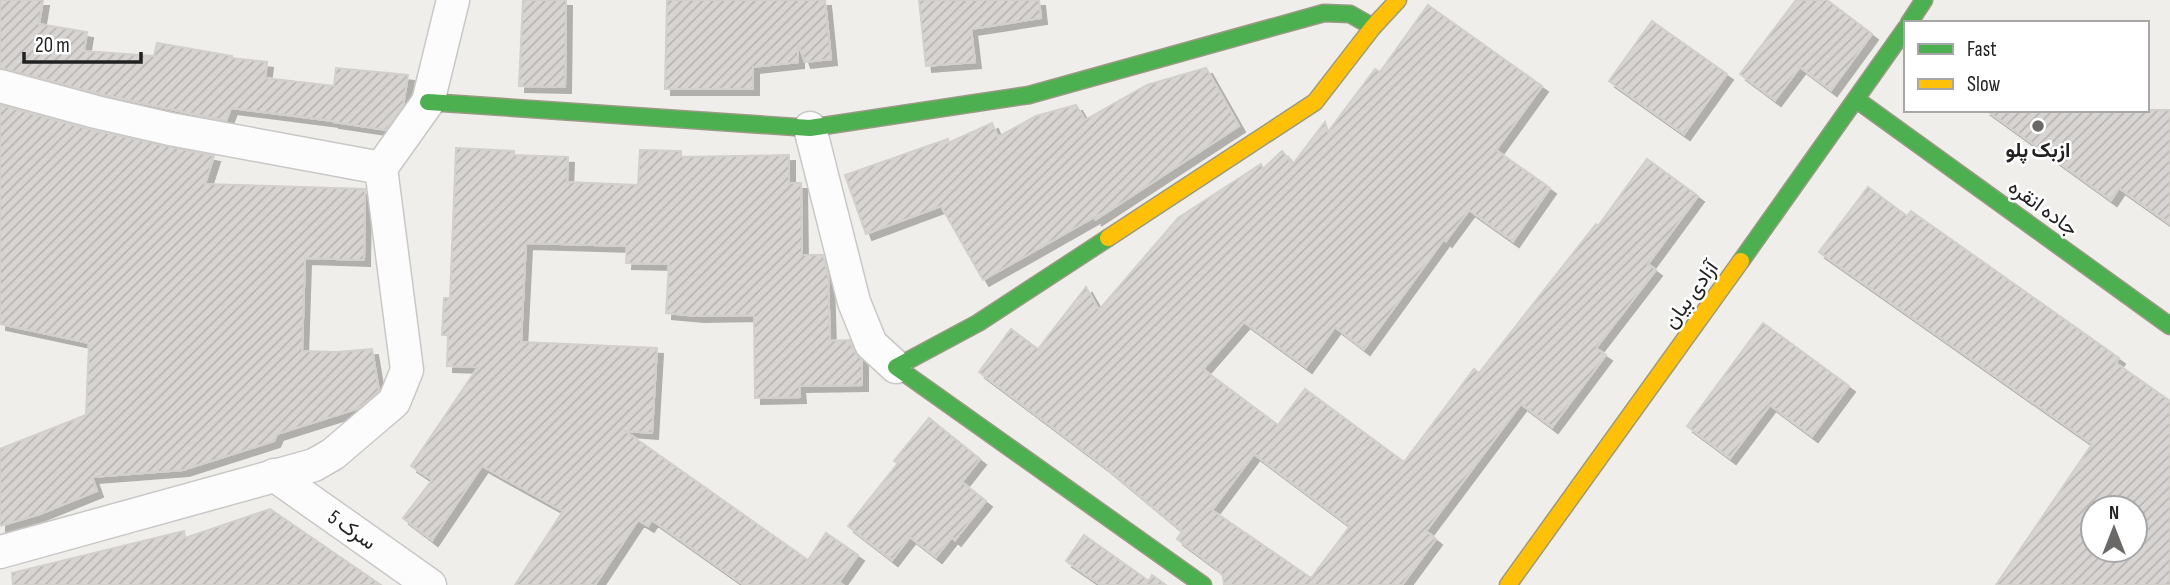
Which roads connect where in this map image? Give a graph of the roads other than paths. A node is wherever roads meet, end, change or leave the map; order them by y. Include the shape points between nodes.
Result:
1 (453, 0) edge
2 (1398, 0) edge
3 (1924, 0) edge
4 (1910, 21) edge
5 (1373, 27) junction
6 (1904, 31) edge
7 (0, 86) edge
8 (1857, 100) junction
9 (428, 102) junction
10 (810, 128) junction
11 (381, 168) junction
12 (2170, 326) edge
13 (895, 367) junction
14 (274, 475) junction
15 (0, 552) edge
16 (430, 585) edge
17 (1203, 585) edge
18 (1508, 585) edge

1 - 9 street
2 - 5 street
3 - 4 street
5 - 10 street via 1344,11 1324,13 1030,94
5 - 13 street via 1315,102 978,323
6 - 8 street, آزادی بیان
7 - 11 street via 170,129
8 - 12 street, جاده انقره
8 - 18 street, آزادی بیان
9 - 10 street
9 - 11 street
10 - 13 street via 854,302 872,344
11 - 14 street via 407,370 402,385 394,402 333,454 314,465
13 - 17 street
14 - 15 street
14 - 16 street, سرک 5

